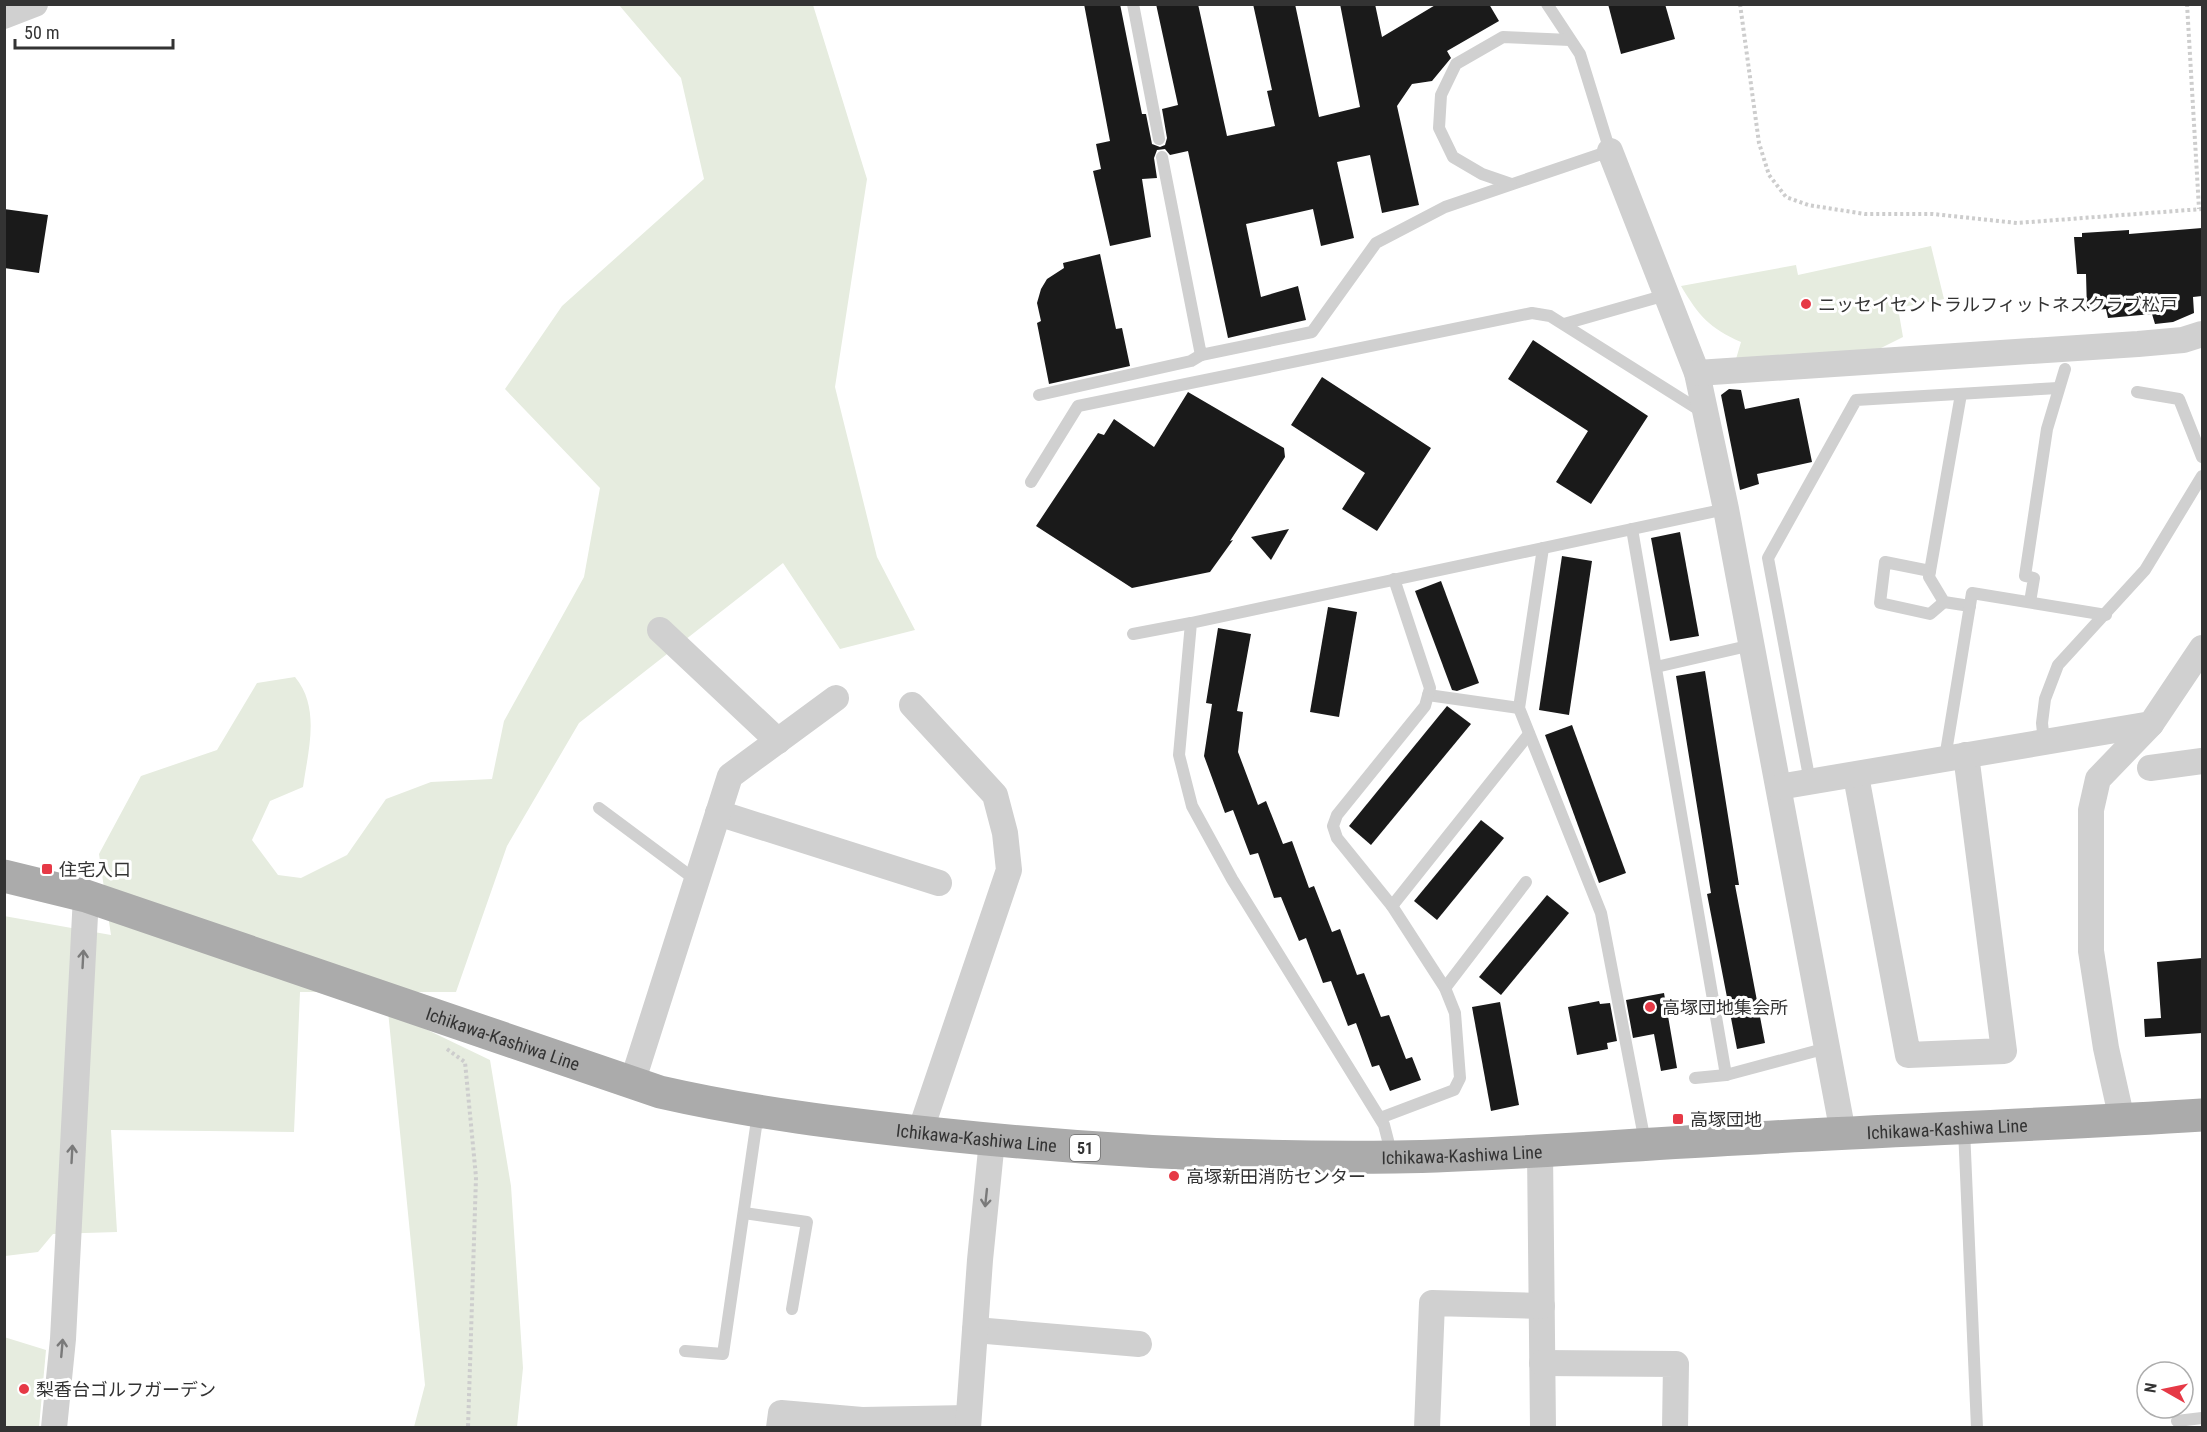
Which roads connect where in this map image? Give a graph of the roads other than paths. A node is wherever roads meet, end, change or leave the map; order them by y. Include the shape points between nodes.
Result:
1 (35, 4) edge
2 (1133, 4) edge
3 (1547, 4) edge
4 (4, 16) edge
5 (1570, 40) junction
6 (1159, 139) dead end
7 (1610, 151) junction
8 (1162, 157) dead end
9 (1511, 184) junction
10 (1666, 295) junction
11 (1564, 324) junction
12 (2202, 334) edge
13 (1201, 355) junction
14 (2065, 369) dead end
15 (1696, 373) junction
16 (2058, 388) junction
17 (2137, 392) dead end
18 (1961, 394) junction
19 (1039, 395) dead end
20 (1706, 414) junction
21 (2202, 457) edge
22 (2202, 476) edge
23 (1031, 482) dead end
24 (1726, 509) junction
25 (1632, 529) junction
26 (1544, 548) junction
27 (1930, 571) junction
28 (1394, 579) junction
29 (1944, 602) junction
30 (2030, 602) junction
31 (1970, 606) junction
32 (2106, 615) junction
33 (1191, 623) junction
34 (660, 630) dead end
35 (1133, 633) dead end
36 (1752, 645) junction
37 (2202, 648) edge
38 (1656, 667) junction
39 (1428, 695) junction
40 (836, 698) dead end
41 (912, 705) dead end
42 (1519, 708) junction
43 (2151, 724) junction
44 (1529, 734) junction
45 (777, 741) junction
46 (2044, 742) junction
47 (1955, 756) junction
48 (2202, 761) edge
49 (2150, 768) dead end
50 (1856, 776) junction
51 (1810, 782) junction
52 (1779, 787) junction
53 (599, 808) dead end
54 (718, 813) junction
55 (4, 876) edge
56 (697, 881) junction
57 (1526, 882) dead end
58 (939, 883) dead end
59 (86, 896) junction
60 (1392, 906) junction
61 (1446, 988) junction
62 (1827, 1048) junction
63 (1725, 1075) junction
64 (1695, 1078) dead end
65 (633, 1083) junction
66 (759, 1112) junction
67 (2202, 1115) edge
68 (1380, 1118) junction
69 (2122, 1120) junction
70 (1964, 1128) junction
71 (920, 1132) junction
72 (1843, 1133) junction
73 (992, 1140) junction
74 (1645, 1144) junction
75 (1540, 1152) junction
76 (1393, 1157) junction
77 (744, 1213) junction
78 (1542, 1306) junction
79 (792, 1309) dead end
80 (975, 1330) junction
81 (1139, 1344) dead end
82 (685, 1351) dead end
83 (1542, 1362) junction
84 (2202, 1418) edge
85 (2177, 1421) dead end
86 (968, 1423) edge
87 (54, 1428) edge
88 (778, 1428) edge
89 (1427, 1428) edge
90 (1543, 1428) edge
91 (1675, 1428) edge
92 (1977, 1428) edge

1 - 4 street
2 - 6 lane
3 - 5 lane
5 - 7 lane via 1580,54
5 - 9 lane via 1503,37 1455,64 1441,95 1439,128 1453,157 1482,174
7 - 9 lane
7 - 10 street
8 - 13 lane
9 - 13 lane via 1445,207 1376,243 1312,332
10 - 11 lane
10 - 15 street
11 - 20 lane
11 - 23 lane via 1551,316 1532,313 1078,406
12 - 15 street via 2138,344
13 - 19 lane via 1191,361
14 - 16 lane
15 - 20 street
16 - 18 lane
16 - 30 lane via 2047,429 2025,576 2034,578
17 - 21 lane via 2179,399
18 - 27 lane
18 - 51 lane via 1856,400 1768,558
20 - 24 street
22 - 32 lane via 2145,570
24 - 25 lane
24 - 36 street
25 - 26 lane
25 - 38 lane
26 - 28 lane
26 - 42 lane
27 - 29 lane via 1929,577
27 - 29 lane via 1885,562 1880,603 1930,614
28 - 33 lane
28 - 39 lane via 1430,688
29 - 31 lane
30 - 31 lane via 1972,593
30 - 32 lane
31 - 47 lane
32 - 46 lane via 2058,665 2045,699
33 - 35 lane
33 - 68 lane via 1179,755 1192,806 1232,879
34 - 45 street
36 - 38 lane
36 - 52 street
37 - 43 street
38 - 63 lane
39 - 42 lane
39 - 60 lane via 1425,706 1336,815 1333,826 1337,838
40 - 45 street
41 - 71 street via 995,795 1009,870
42 - 44 lane
43 - 46 street
43 - 69 street via 2098,779 2091,810 2091,951
44 - 60 lane
44 - 74 lane via 1601,913
45 - 54 street via 730,776
46 - 47 street
47 - 50 street
47 - 50 street via 2004,1051 1908,1055
48 - 49 street
50 - 51 street
51 - 52 street
52 - 62 street
53 - 56 lane
54 - 56 street
54 - 58 street
55 - 59 main road, Ichikawa-Kashiwa Line / 51
56 - 65 street
57 - 61 lane
59 - 65 main road, Ichikawa-Kashiwa Line / 51
87 -> 59 street via 63,1339
60 - 61 lane
61 - 68 lane via 1455,1013 1460,1078 1454,1090
62 - 63 lane
62 - 72 street
63 - 64 lane
65 - 66 main road, Ichikawa-Kashiwa Line / 51
66 - 71 main road, Ichikawa-Kashiwa Line / 51
66 - 77 lane
67 - 69 main road, Ichikawa-Kashiwa Line / 51
68 - 76 lane
69 - 70 main road, Ichikawa-Kashiwa Line / 51
70 - 72 main road, Ichikawa-Kashiwa Line / 51
70 - 92 lane
71 - 73 main road, Ichikawa-Kashiwa Line / 51
72 - 74 main road, Ichikawa-Kashiwa Line / 51
73 - 76 main road, Ichikawa-Kashiwa Line / 51 via 1082,1148
73 -> 80 street
74 - 75 main road, Ichikawa-Kashiwa Line / 51
75 - 76 main road, Ichikawa-Kashiwa Line / 51
75 - 78 street
77 - 79 lane via 807,1222
77 - 82 lane via 723,1354
78 - 83 street
78 - 89 street via 1432,1304
80 - 81 street
80 - 86 street
83 - 90 street
83 - 91 street via 1676,1364
84 - 85 lane
86 - 88 street via 781,1413

